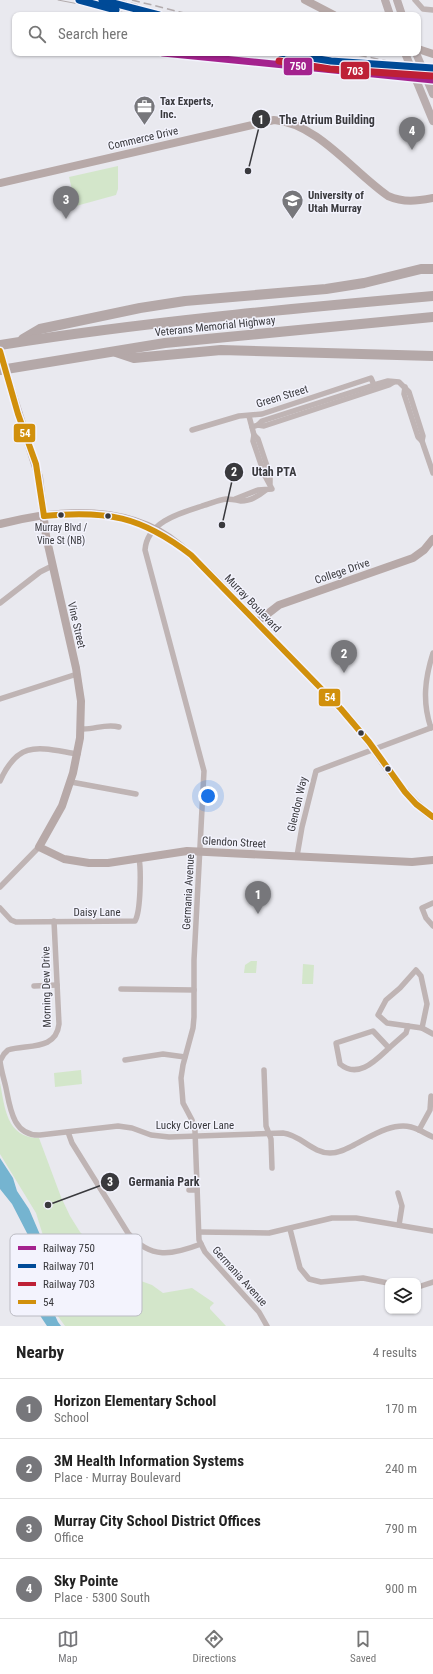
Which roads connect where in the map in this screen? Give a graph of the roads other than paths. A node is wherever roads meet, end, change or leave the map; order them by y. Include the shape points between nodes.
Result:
1 (306, 0) edge
2 (385, 0) edge
3 (397, 0) edge
4 (415, 0) edge
5 (433, 10) edge
6 (328, 12) edge
7 (389, 12) edge
8 (401, 12) edge
9 (421, 50) edge
10 (433, 54) edge
11 (406, 56) edge
12 (417, 56) edge
13 (433, 94) edge
14 (433, 121) edge
15 (0, 183) edge
16 (433, 198) edge
17 (433, 267) edge
18 (433, 296) edge
19 (433, 317) edge
20 (16, 342) junction
21 (0, 345) edge
22 (0, 351) edge
23 (114, 352) junction
24 (431, 355) edge
25 (0, 370) edge
26 (394, 382) junction
27 (374, 385) junction
28 (248, 416) junction
29 (255, 426) junction
30 (192, 430) dead end
31 (433, 474) edge
32 (44, 516) junction
33 (0, 524) edge
34 (155, 529) junction
35 (433, 539) edge
36 (52, 566) junction
37 (0, 603) edge
38 (257, 622) junction
39 (433, 653) edge
40 (77, 674) junction
41 (0, 698) edge
42 (119, 727) dead end
43 (432, 727) edge
44 (81, 729) junction
45 (374, 749) junction
46 (78, 754) junction
47 (0, 781) edge
48 (71, 782) junction
49 (136, 794) dead end
50 (433, 816) edge
51 (38, 846) junction
52 (200, 851) junction
53 (297, 856) junction
54 (139, 858) junction
55 (433, 860) edge
56 (0, 887) edge
57 (433, 903) edge
58 (0, 908) edge
59 (54, 921) junction
60 (433, 926) edge
61 (57, 985) junction
62 (34, 986) dead end
63 (121, 989) dead end
64 (194, 990) junction
65 (408, 1026) junction
66 (422, 1028) junction
67 (433, 1034) edge
68 (389, 1048) junction
69 (184, 1056) junction
70 (125, 1060) dead end
71 (0, 1061) edge
72 (264, 1070) dead end
73 (431, 1096) dead end
74 (419, 1130) junction
75 (68, 1132) junction
76 (269, 1133) junction
77 (195, 1136) junction
78 (433, 1137) edge
79 (272, 1168) dead end
80 (189, 1190) dead end
81 (197, 1190) junction
82 (398, 1193) dead end
83 (398, 1225) junction
84 (290, 1229) junction
85 (433, 1231) edge
86 (199, 1232) junction
87 (129, 1234) edge
88 (201, 1244) junction
89 (142, 1245) edge
90 (385, 1282) edge
91 (433, 1282) edge
92 (421, 1286) edge
93 (267, 1326) edge

1 - 6 street
2 - 7 main road
3 - 8 main road
4 - 5 street via 423,9
9 - 10 street
11 - 14 main road
12 - 13 main road
15 - 16 street, Commerce Drive via 274,120 294,123 310,132 388,196 408,201
17 - 20 highway via 326,289 140,308 40,329
18 - 20 highway, Veterans Memorial Highway via 285,309
19 - 23 highway, Veterans Memorial Highway via 173,343
20 - 21 highway, Veterans Memorial Highway
22 - 32 street, Vine Street, bridge via 36,464
23 - 24 highway via 134,358 221,350
23 - 25 highway, Veterans Memorial Highway
26 - 27 street
26 - 29 street via 264,426
26 - 31 street via 400,382 409,392
27 - 28 street, Green Street via 370,378 271,411
27 - 29 street via 262,421
28 - 29 street
28 - 30 street, Green Street via 239,416
29 - 34 street via 254,441 265,476 270,483 269,490 258,490 235,500 221,500 173,516
32 - 33 street, Murray Boulevard
32 - 34 street, Murray Boulevard via 109,514
32 - 36 street, Vine Street
34 - 38 street, Murray Boulevard via 191,555
34 - 52 street, Germania Avenue via 148,537 145,552 204,770
35 - 38 street, College Drive via 414,558 279,605
36 - 37 street via 40,572
36 - 40 street, Vine Street
38 - 45 street, Murray Boulevard via 341,709
39 - 43 street via 425,688 425,705
40 - 41 street
40 - 44 street, Vine Street
42 - 44 street via 110,725
43 - 45 street
44 - 46 street, Vine Street
45 - 50 street, Murray Boulevard via 404,792
45 - 53 street, Glendon Way via 316,772
46 - 47 street via 41,748 25,751 8,764
46 - 48 street, Vine Street
48 - 49 street
48 - 51 street, Vine Street via 58,815
51 - 54 street, Glendon Street via 64,859 83,862 101,863
51 - 56 street, Vine Street
52 - 53 street, Glendon Street
52 - 54 street, Glendon Street via 176,851
52 - 64 street, Germania Avenue
53 - 55 street, Glendon Street via 412,862
54 - 59 street, Daisy Lane via 141,869 136,921
57 - 60 street via 422,908
58 - 59 street, Daisy Lane via 16,922
59 - 61 street, Morning Dew Drive
61 - 62 street
61 - 71 street, Morning Dew Drive via 59,1024 54,1038 44,1044 8,1050
63 - 64 street
64 - 69 street, Germania Avenue via 193,1023
65 - 66 street
65 - 66 street via 387,1023 378,1015 386,1000 416,970 422,976 427,1004
65 - 68 street via 406,1033
66 - 67 street
68 - 68 street via 368,1065 355,1071 340,1064 336,1043 373,1031
69 - 70 street via 166,1054
69 - 77 street, Germania Avenue via 182,1096 194,1126
71 - 75 street, Lucky Clover Lane via 12,1115 20,1128 33,1135
72 - 76 street via 266,1126
73 - 74 street via 430,1110
74 - 76 street, Lucky Clover Lane via 408,1126 392,1127 331,1153 317,1150 289,1134
74 - 78 street, Lucky Clover Lane
75 - 77 street, Lucky Clover Lane via 122,1126 161,1137
75 - 87 street via 72,1143
76 - 77 street, Lucky Clover Lane
76 - 79 street
77 - 81 street, Germania Avenue
80 - 81 street
81 - 86 street, Germania Avenue
82 - 83 street via 402,1206
83 - 84 street via 344,1217
83 - 85 street
84 - 86 street via 266,1234
84 - 90 street via 300,1268 309,1279 321,1282 363,1278
86 - 88 street, Germania Avenue
88 - 89 street via 183,1251 166,1253 150,1250
88 - 93 street, Germania Avenue via 259,1312
91 - 92 street

